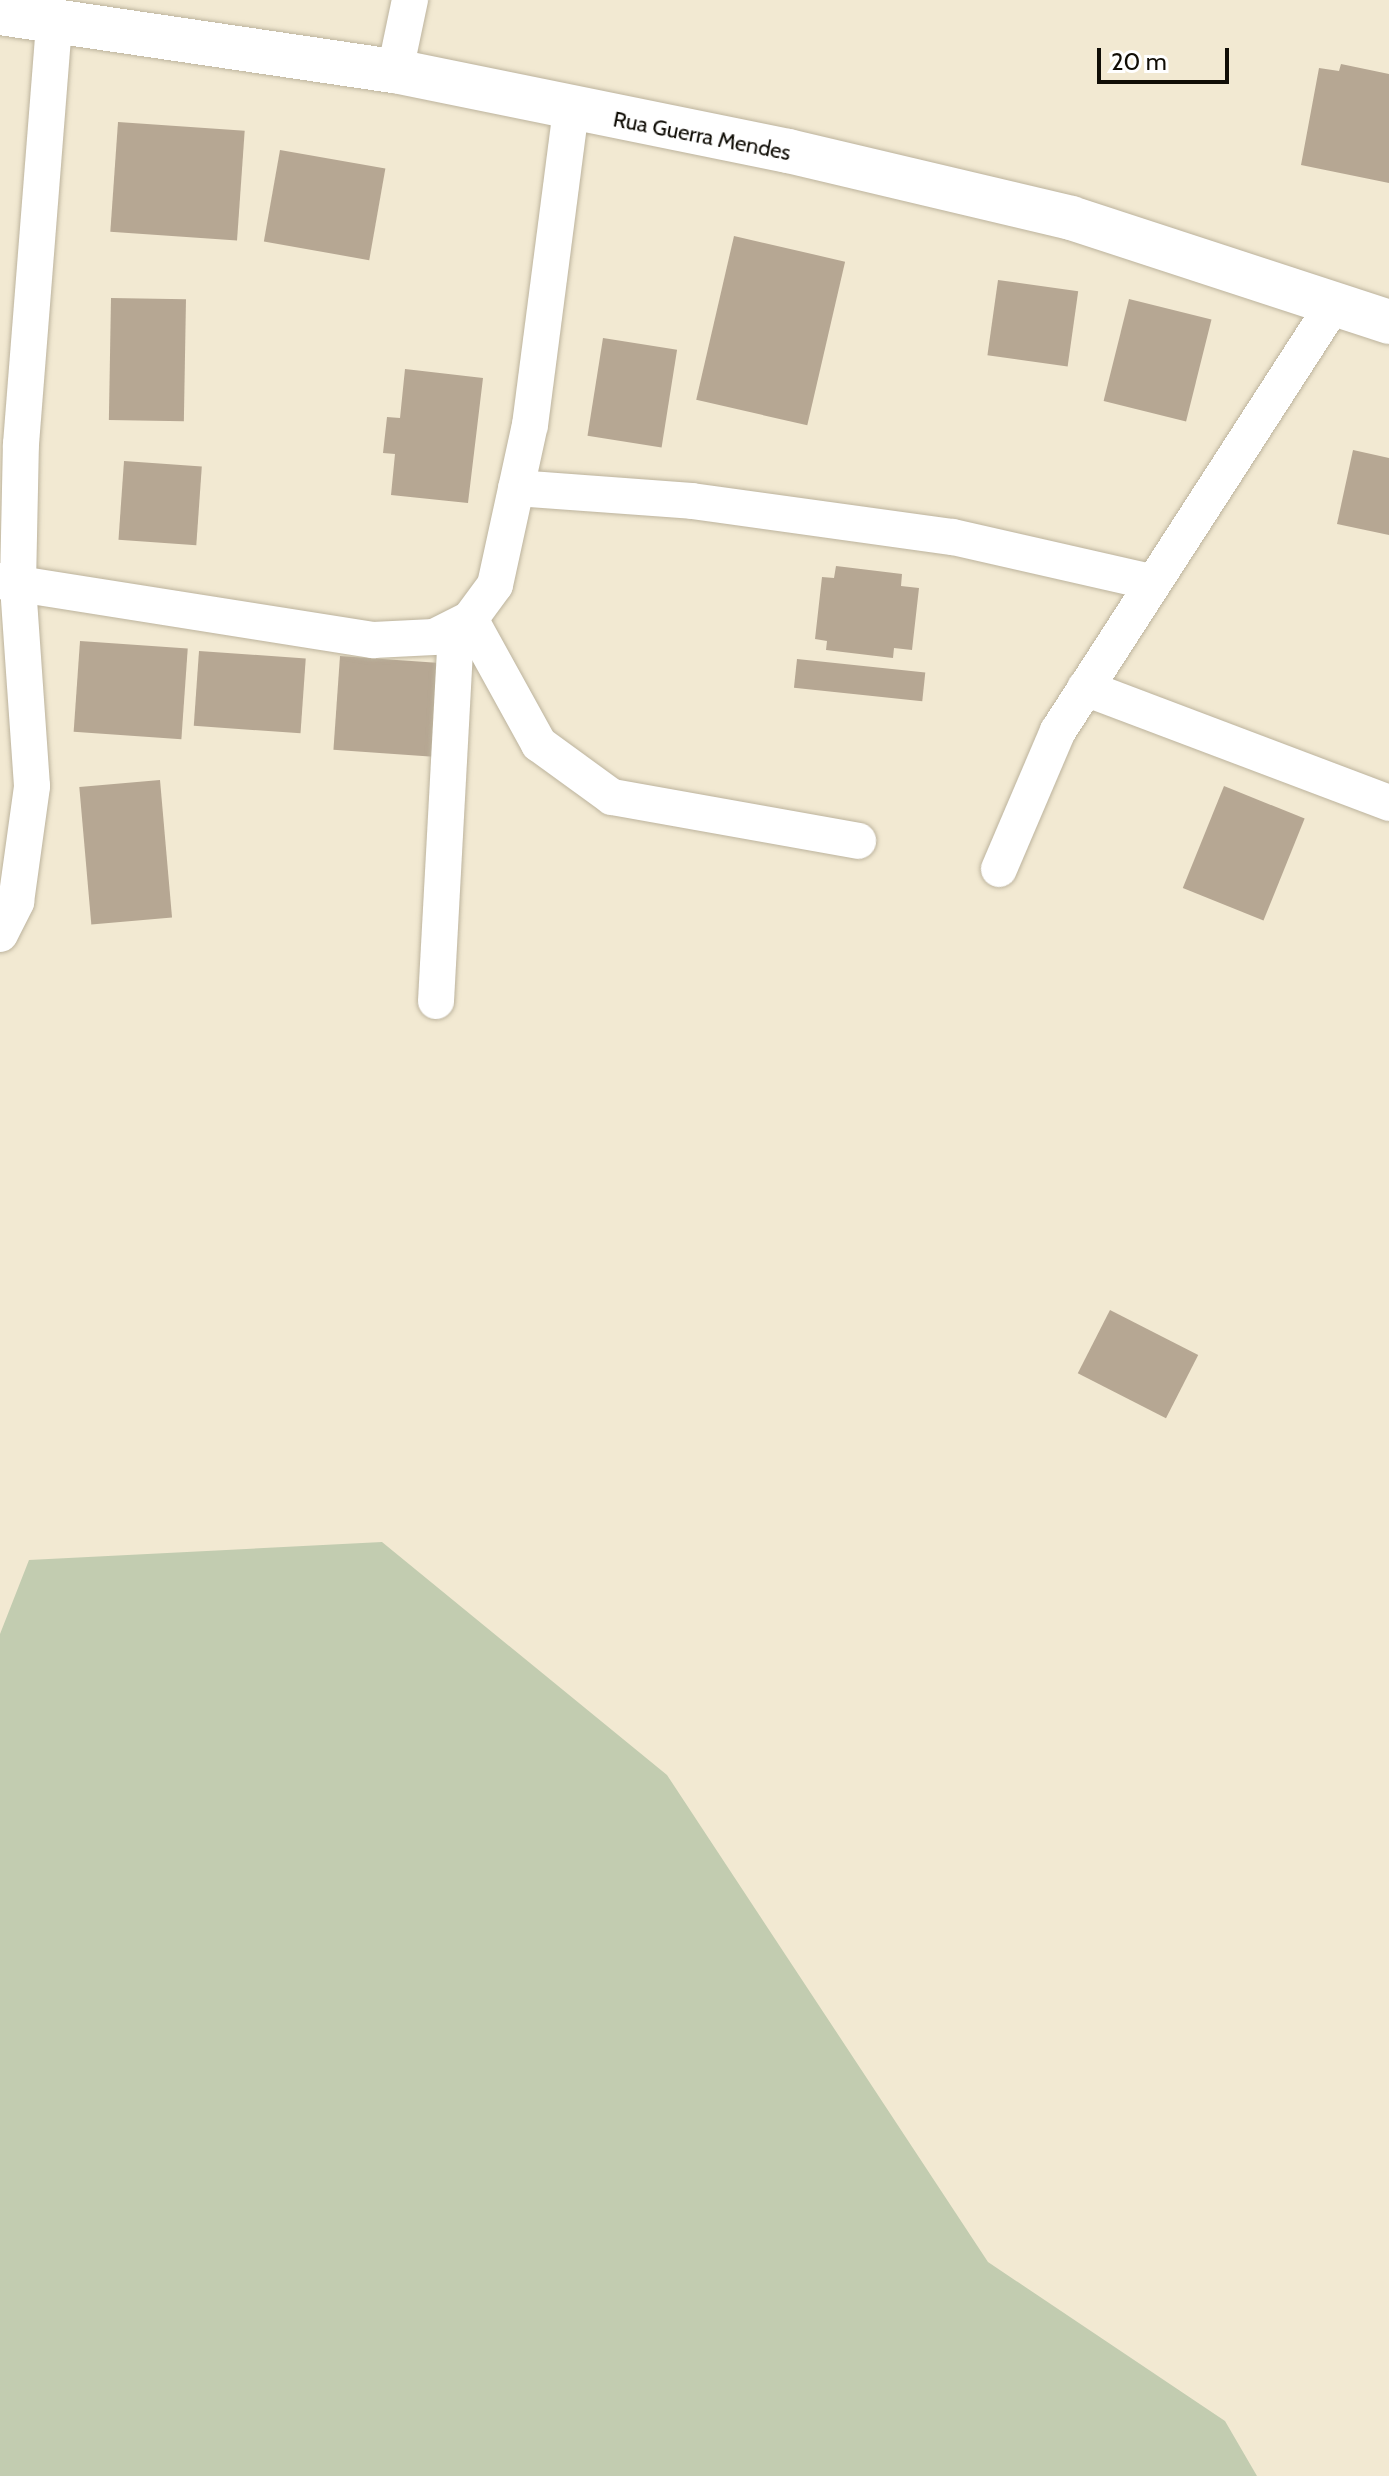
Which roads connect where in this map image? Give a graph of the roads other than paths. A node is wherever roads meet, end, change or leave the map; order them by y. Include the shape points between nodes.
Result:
1 (410, 0) edge
2 (0, 13) edge
3 (98, 13) edge
4 (54, 20) junction
5 (395, 71) junction
6 (571, 111) junction
7 (1335, 302) junction
8 (1389, 322) edge
9 (516, 488) junction
10 (9, 582) edge
11 (1151, 582) junction
12 (463, 624) junction
13 (1085, 688) junction
14 (1389, 803) edge
15 (858, 841) dead end
16 (999, 869) dead end
17 (0, 934) edge
18 (436, 1001) dead end

1 - 5 street
2 - 4 street, Rua Guerra Mendes
3 - 4 street, Rua Guerra Mendes
3 - 5 street, Rua Guerra Mendes
4 - 10 street
5 - 6 street, Rua Guerra Mendes
6 - 7 street, Rua Guerra Mendes via 788,151 1071,218
6 - 9 street
7 - 8 street, Rua Guerra Mendes
7 - 11 street
9 - 11 street via 692,501 953,537
9 - 12 street via 495,585
10 - 12 street via 373,640
10 - 17 street via 32,786 16,902
11 - 13 street
12 - 15 street via 539,744 612,797
12 - 18 street
13 - 14 street
13 - 16 street via 1058,731

